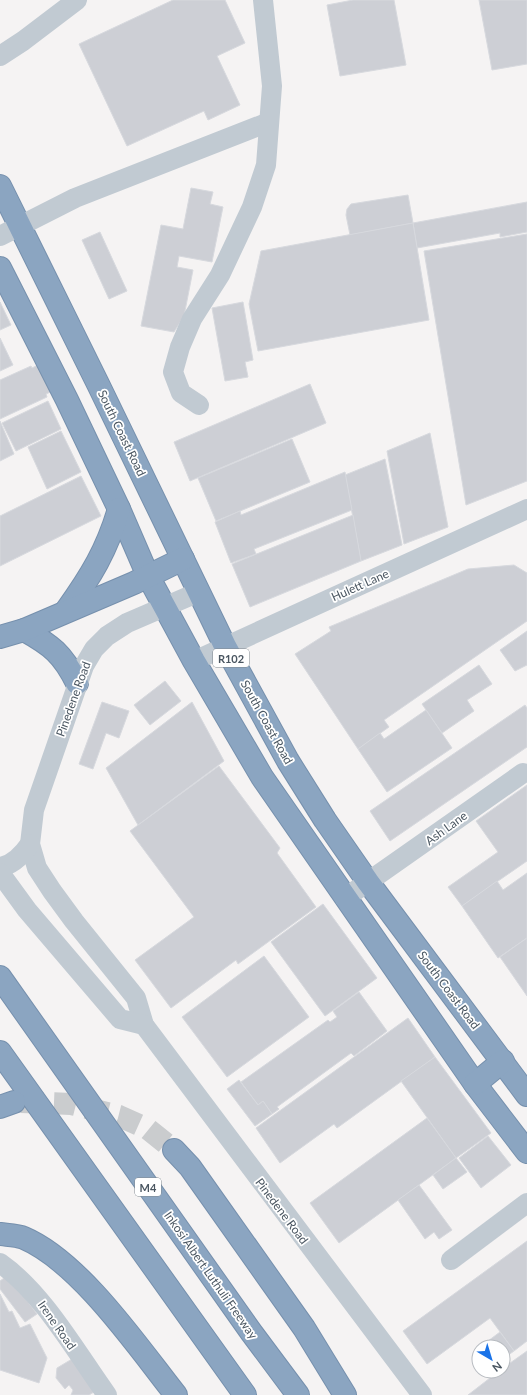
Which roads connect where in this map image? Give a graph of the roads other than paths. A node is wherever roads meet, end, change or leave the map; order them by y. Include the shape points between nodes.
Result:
1 (77, 0) edge
2 (263, 0) edge
3 (0, 56) edge
4 (269, 122) junction
5 (0, 186) edge
6 (20, 226) junction
7 (0, 236) edge
8 (0, 268) edge
9 (74, 336) junction
10 (44, 353) junction
11 (98, 384) junction
12 (67, 400) junction
13 (199, 405) dead end
14 (119, 509) junction
15 (525, 513) edge
16 (183, 559) junction
17 (148, 576) junction
18 (199, 592) junction
19 (165, 608) junction
20 (66, 611) junction
21 (24, 630) junction
22 (0, 637) edge
23 (224, 646) junction
24 (194, 661) junction
25 (77, 683) junction
26 (288, 761) junction
27 (523, 773) dead end
28 (262, 777) junction
29 (30, 844) junction
30 (0, 867) edge
31 (0, 873) edge
32 (368, 882) junction
33 (345, 898) junction
34 (0, 977) edge
35 (464, 1009) junction
36 (144, 1025) junction
37 (436, 1029) junction
38 (0, 1052) edge
39 (503, 1061) junction
40 (475, 1084) junction
41 (527, 1095) edge
42 (174, 1150) tunnel mouth
43 (527, 1152) edge
44 (527, 1203) edge
45 (0, 1234) edge
46 (451, 1260) dead end
47 (0, 1263) edge
48 (107, 1395) edge
49 (176, 1395) edge
50 (245, 1395) edge
51 (298, 1395) edge
52 (345, 1395) edge
53 (422, 1395) edge

1 - 3 street
2 - 4 street via 272,86
4 - 6 street via 75,198
4 - 13 street via 266,165 252,207 220,274 192,319 173,372 180,393
5 - 6 highway, South Coast Road / R102
6 - 7 street
6 - 9 highway, South Coast Road / R102
8 - 10 highway, R102
9 - 10 highway
9 - 11 highway, South Coast Road / R102
10 - 12 highway, R102
11 - 12 highway
11 - 16 highway, South Coast Road / R102
12 - 14 highway, R102
14 - 17 highway, R102
14 - 20 highway via 101,558
15 - 23 street, Hulett Lane
16 - 17 highway
16 - 18 highway, South Coast Road / R102
17 - 19 highway, R102
17 - 20 highway
18 - 19 street, Pinedene Road
18 - 23 highway, South Coast Road / R102
19 - 24 highway, R102
19 - 25 street, Pinedene Road via 127,623 107,636 94,649
20 - 21 highway
21 - 22 highway
21 - 25 highway via 47,642 59,653 69,665
23 - 24 street, Hulett Lane
23 - 26 highway, South Coast Road / R102
24 - 28 highway, R102
25 - 29 street, Pinedene Road via 34,810
26 - 28 highway
26 - 32 highway, South Coast Road / R102
27 - 32 street, Ash Lane
28 - 33 highway, R102
29 - 30 street via 11,863
29 - 36 street, Pinedene Road via 37,868 52,891 136,998
31 - 36 street via 27,910 120,1018
32 - 33 street, Ash Lane
32 - 35 highway, South Coast Road / R102
33 - 37 highway, R102
34 - 51 highway, Inkosi Albert Luthuli Freeway / M4
35 - 37 highway
35 - 39 highway, South Coast Road / R102
36 - 53 street, Pinedene Road
37 - 40 highway, R102
38 - 50 highway
39 - 40 highway
39 - 41 highway, South Coast Road / R102
40 - 43 highway, R102
42 - 52 highway via 190,1167 286,1302
44 - 46 street
45 - 49 highway via 23,1238 56,1257 78,1276
47 - 48 street, Irene Road via 35,1293

